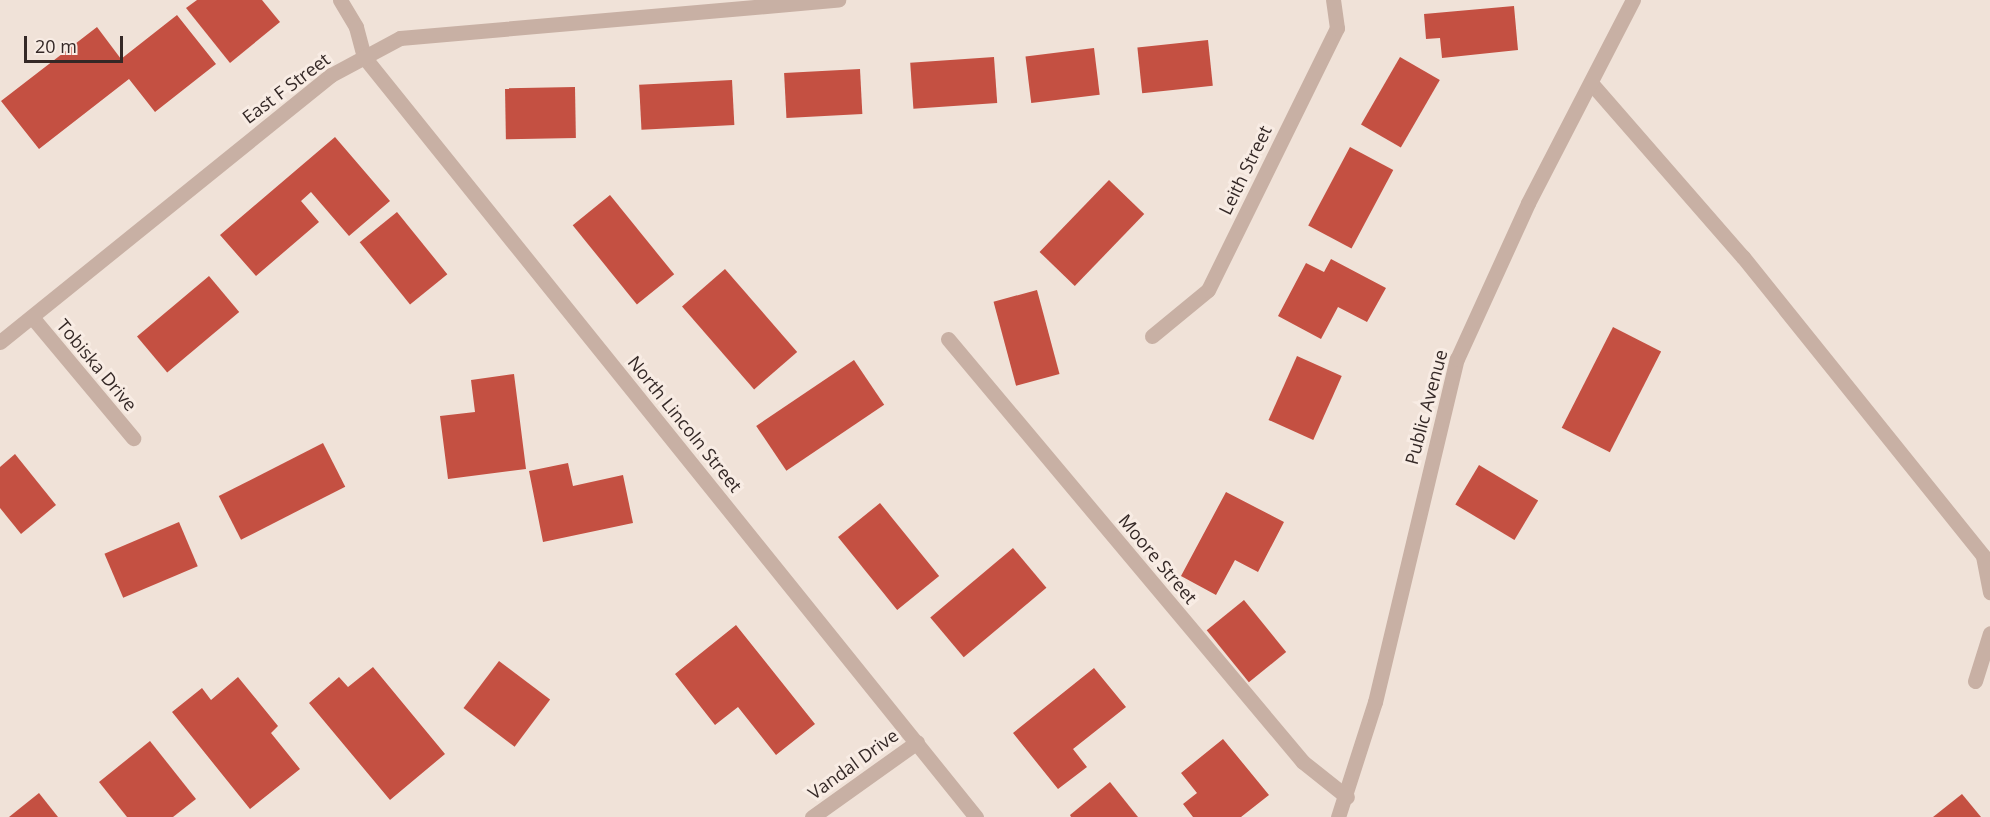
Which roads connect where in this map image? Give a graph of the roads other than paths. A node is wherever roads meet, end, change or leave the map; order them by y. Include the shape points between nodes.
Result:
1 (340, 0) edge
2 (838, 0) edge
3 (1333, 0) edge
4 (1634, 0) edge
5 (364, 57) junction
6 (1591, 83) junction
7 (32, 317) junction
8 (1152, 336) dead end
9 (948, 339) dead end
10 (0, 342) edge
11 (133, 438) dead end
12 (1990, 592) edge
13 (1990, 633) edge
14 (1975, 681) dead end
15 (917, 742) junction
16 (1347, 796) junction
17 (812, 817) edge
18 (976, 817) edge
19 (1338, 817) edge

1 - 5 street via 356,27
2 - 5 street, East F Street via 400,38
3 - 8 street, Leith Street via 1337,28 1208,290
4 - 6 street, Public Avenue
5 - 7 street, East F Street via 331,75
5 - 15 street, North Lincoln Street
6 - 12 street via 1743,256 1983,556
6 - 16 street, Public Avenue via 1457,359
7 - 10 street, East F Street
7 - 11 street, Tobiska Drive
9 - 16 street, Moore Street via 1303,762
13 - 14 street
15 - 17 street, Vandal Drive
15 - 18 street, North Lincoln Street
16 - 19 street, Public Avenue

